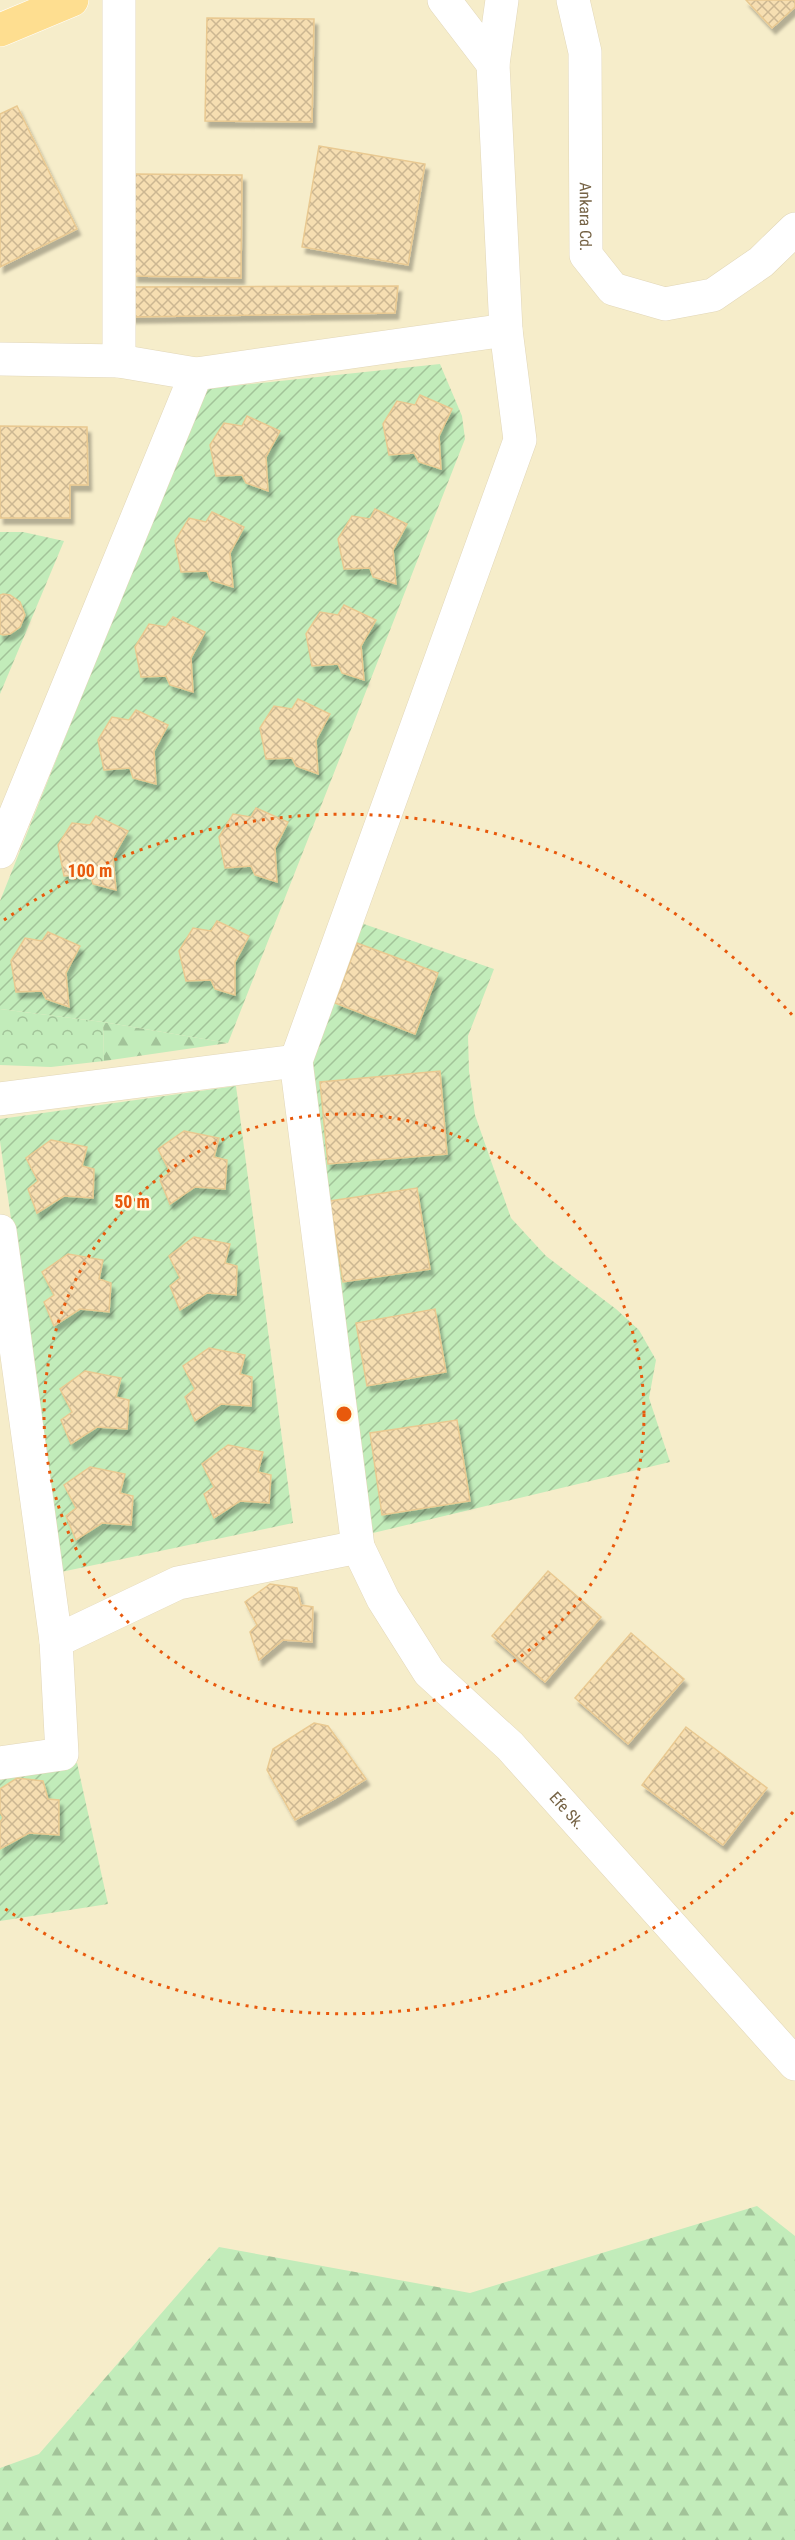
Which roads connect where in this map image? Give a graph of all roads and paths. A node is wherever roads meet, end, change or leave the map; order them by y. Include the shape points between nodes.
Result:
1 (72, 0) edge
2 (119, 0) edge
3 (444, 0) edge
4 (502, 0) edge
5 (573, 0) edge
6 (0, 30) edge
7 (493, 64) junction
8 (795, 229) edge
9 (506, 330) junction
10 (0, 359) edge
11 (119, 361) junction
12 (196, 374) junction
13 (0, 852) edge
14 (296, 1061) junction
15 (0, 1099) edge
16 (0, 1231) edge
17 (358, 1547) junction
18 (56, 1641) junction
19 (0, 1763) edge
20 (795, 2064) edge

1 - 6 highway
2 - 11 street
3 - 7 street
4 - 7 street
5 - 8 street, Ankara Cd. via 585,52 586,255 613,289 665,304 713,295 761,262
7 - 9 street
9 - 12 street
9 - 14 street via 520,440
10 - 11 street
11 - 12 street
12 - 13 street
14 - 15 street
14 - 17 street, Efe Sk.
16 - 18 street
17 - 18 street via 178,1583
17 - 20 street, Efe Sk. via 383,1599 429,1672 510,1746
18 - 19 street via 62,1754

